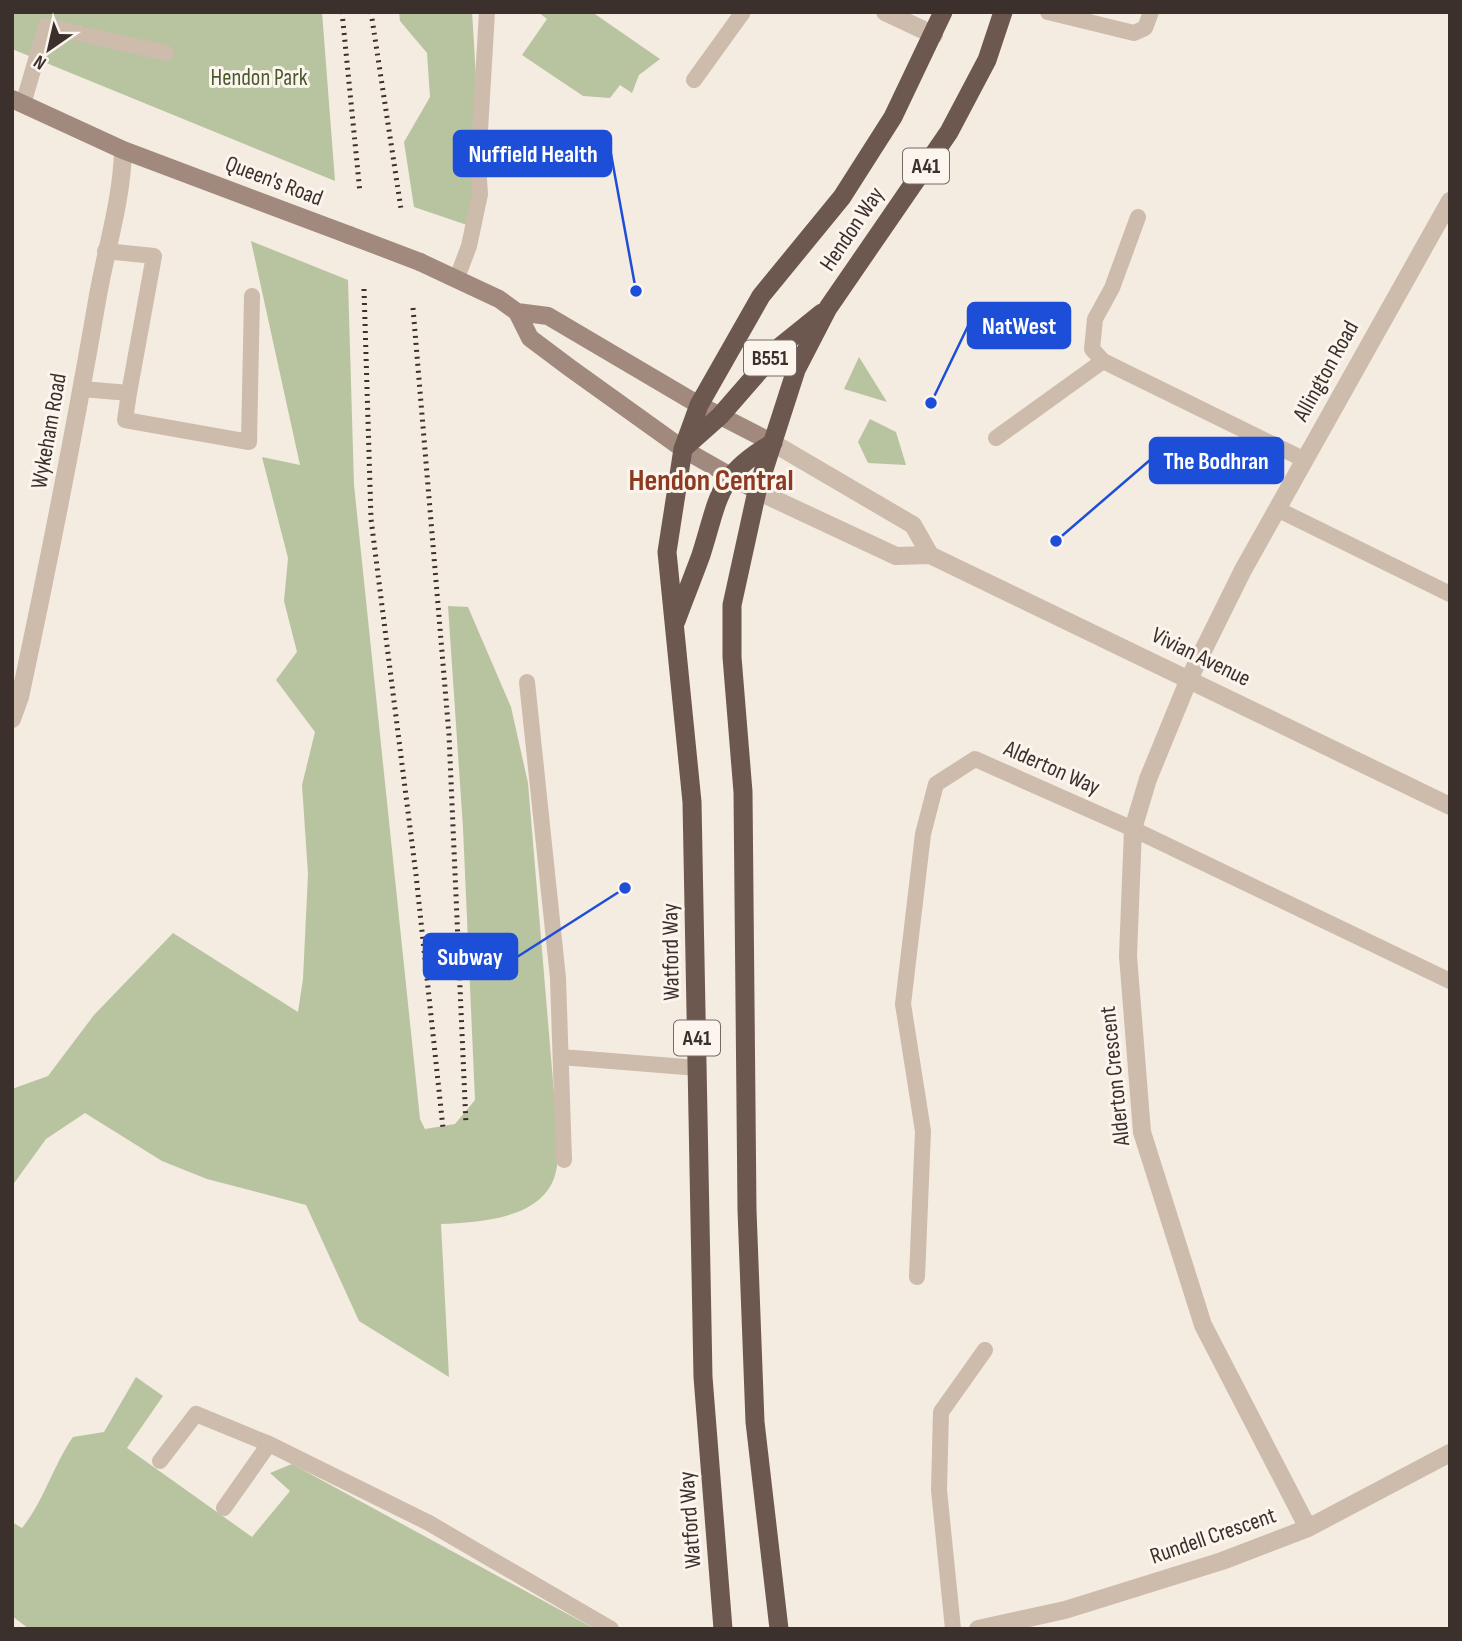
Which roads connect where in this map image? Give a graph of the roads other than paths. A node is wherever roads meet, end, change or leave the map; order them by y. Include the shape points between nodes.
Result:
1 (487, 12) edge
2 (743, 12) edge
3 (885, 12) edge
4 (943, 12) edge
5 (1003, 12) edge
6 (1048, 12) edge
7 (1152, 12) edge
8 (934, 35) junction
9 (166, 53) dead end
10 (694, 80) dead end
11 (18, 102) edge
12 (123, 150) junction
13 (1450, 201) edge
14 (1138, 217) dead end
15 (106, 251) junction
16 (457, 278) junction
17 (252, 296) dead end
18 (828, 308) junction
19 (517, 312) junction
20 (1103, 361) junction
21 (82, 389) junction
22 (129, 393) junction
23 (699, 405) junction
24 (720, 416) junction
25 (996, 438) dead end
26 (773, 443) junction
27 (683, 449) junction
28 (1305, 460) junction
29 (730, 476) junction
30 (757, 491) junction
31 (1277, 509) junction
32 (930, 555) junction
33 (1450, 594) edge
34 (675, 625) junction
35 (1189, 678) junction
36 (527, 682) dead end
37 (12, 719) edge
38 (1450, 806) edge
39 (1133, 829) junction
40 (1450, 981) edge
41 (561, 1057) junction
42 (698, 1068) junction
43 (564, 1160) dead end
44 (917, 1277) dead end
45 (985, 1350) dead end
46 (269, 1444) junction
47 (1450, 1453) edge
48 (160, 1461) dead end
49 (224, 1508) dead end
50 (1308, 1528) junction
51 (989, 1628) edge
52 (611, 1629) edge
53 (723, 1629) edge
54 (779, 1629) edge
55 (953, 1629) edge

1 - 16 lane via 480,194
2 - 10 lane
3 - 8 street
4 - 8 highway, Hendon Way / A41
5 - 18 highway, Hendon Way / A41 via 987,60 949,132
6 - 7 lane via 1135,33 1145,28
8 - 23 highway, Hendon Way / A41 via 886,128 842,197 761,296
9 - 11 lane via 46,26
11 - 12 main road, Queen's Road
12 - 15 street, Wykeham Road
12 - 16 main road, Queen's Road, bridge
13 - 28 street, Allington Road
14 - 20 lane via 1112,289 1095,319 1092,349
15 - 21 street, Wykeham Road
15 - 22 lane via 154,256
16 - 19 main road, Queen's Road
17 - 22 lane via 249,442 125,420
18 - 24 highway, B551 via 781,346
18 - 26 highway, Hendon Way / A41 via 796,370
19 - 23 main road, Queen's Road via 548,316
19 - 27 main road, Queen's Road via 530,338
20 - 25 lane
20 - 28 lane
21 - 22 lane
21 - 37 street, Wykeham Road
23 - 24 main road, Queen's Road
23 - 27 highway, Watford Way / A41
24 - 26 main road, Queen's Road
24 - 27 highway, B551
26 - 29 highway
26 - 30 highway, A41
26 - 32 street via 913,524
27 - 29 main road, Queen's Road
27 - 34 highway, Watford Way / A41 via 667,552
28 - 31 street, Allington Road
29 - 30 main road, Queen's Road
29 - 34 highway via 715,500
30 - 32 street, Vivian Avenue via 896,556
30 - 54 highway, A41 via 732,605 732,657 743,792 747,1210 755,1422
31 - 33 lane
31 - 35 street, Allington Road
32 - 35 street, Vivian Avenue
34 - 42 highway, Watford Way / A41 via 692,802
35 - 38 street, Vivian Avenue
35 - 39 street, Alderton Crescent
36 - 41 lane via 558,978
39 - 40 lane, Alderton Way
39 - 44 lane, Alderton Way via 975,759 936,784 923,834 903,1004 923,1131
39 - 50 street, Alderton Crescent via 1128,956 1142,1132 1203,1325
41 - 42 lane
41 - 43 lane
42 - 53 highway, Watford Way / A41 via 704,1377
45 - 55 lane via 941,1412 939,1490
46 - 48 lane via 196,1414
46 - 49 lane
46 - 52 lane via 429,1523
47 - 50 street, Rundell Crescent
50 - 51 street, Rundell Crescent via 1223,1561

